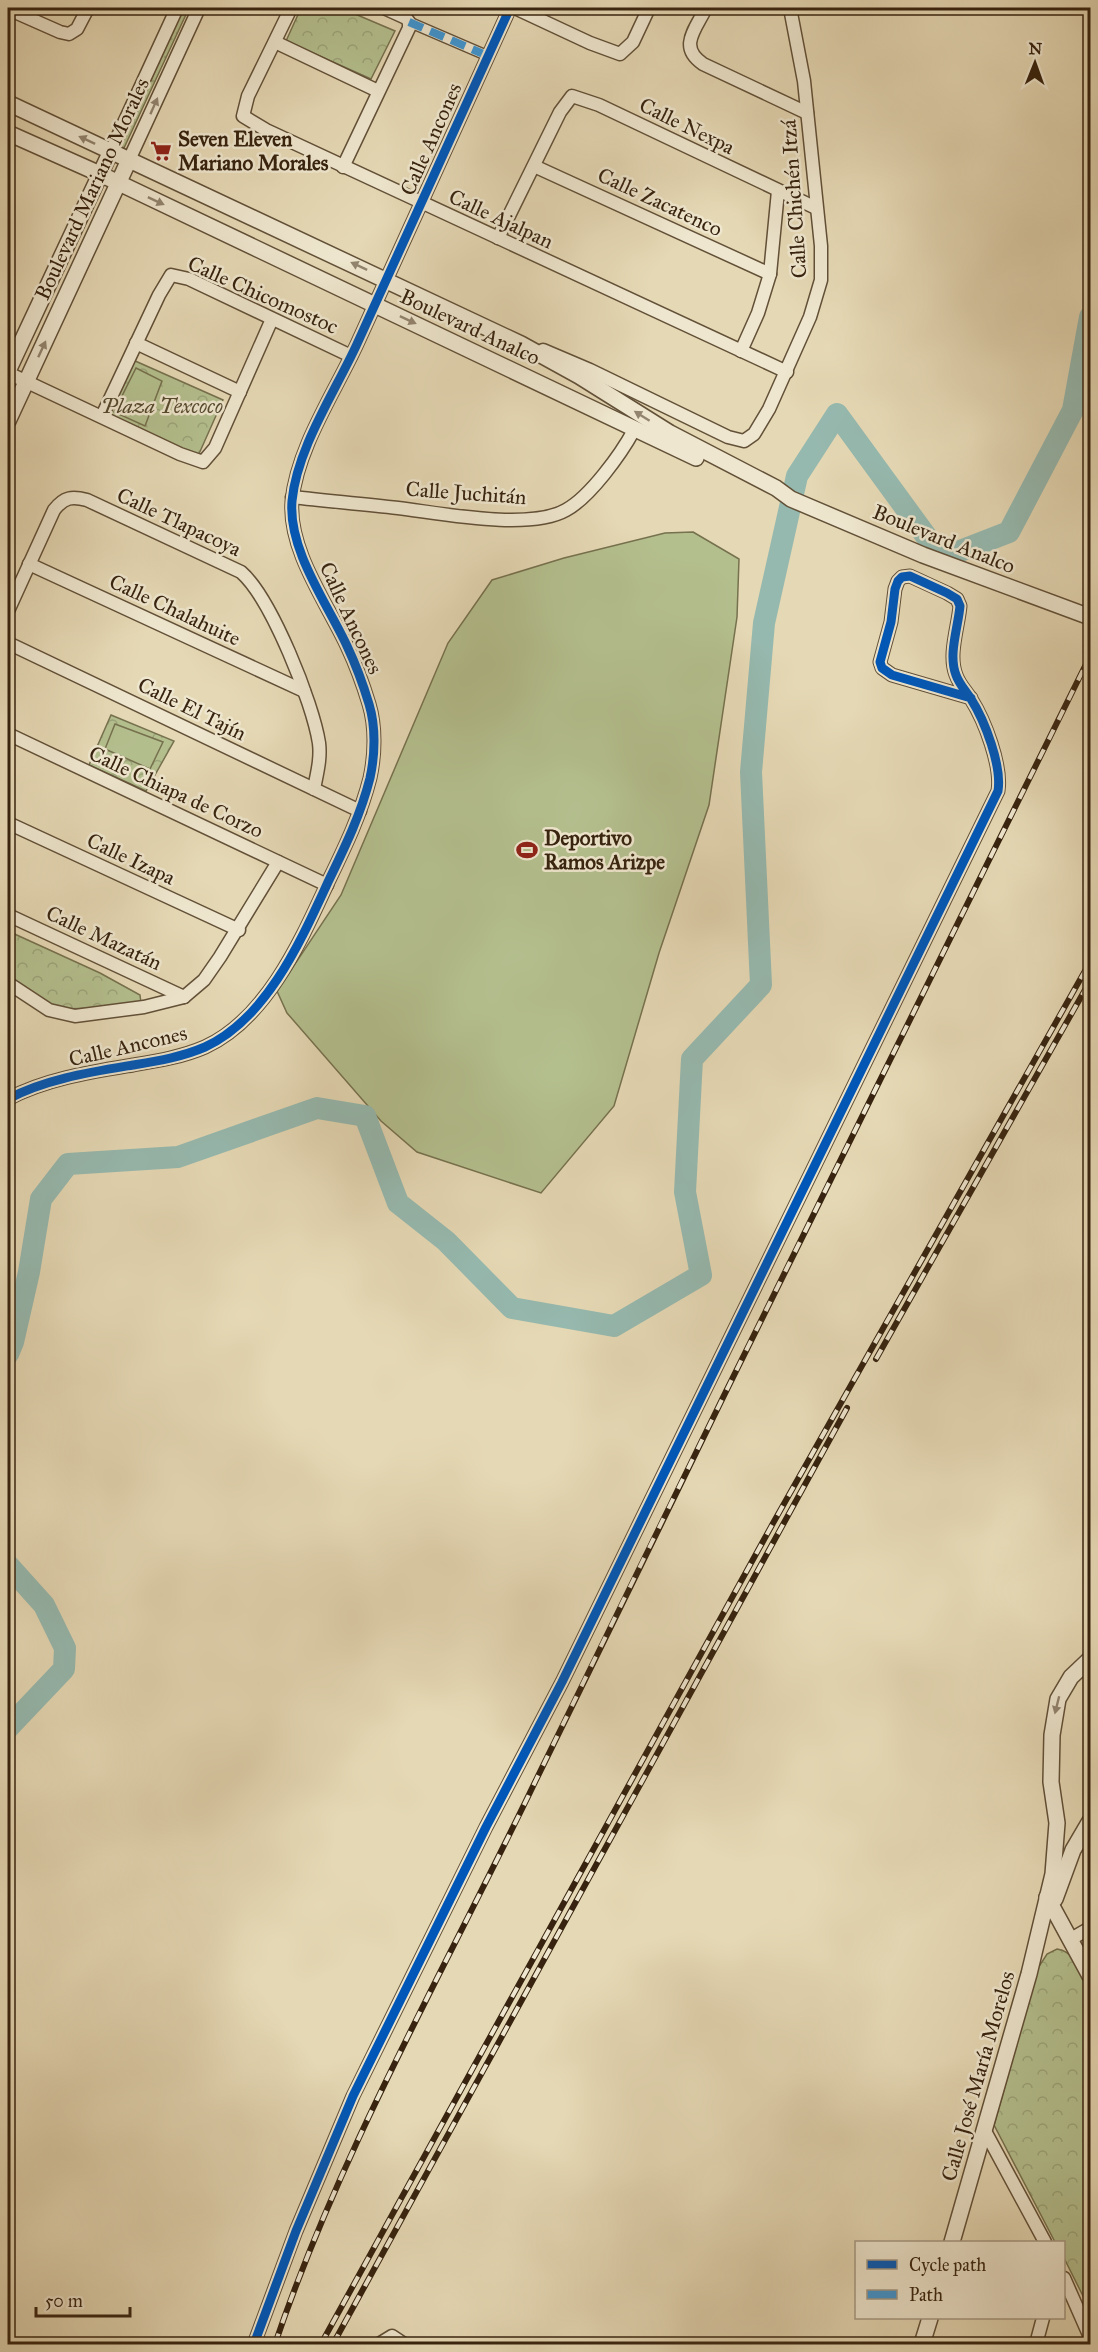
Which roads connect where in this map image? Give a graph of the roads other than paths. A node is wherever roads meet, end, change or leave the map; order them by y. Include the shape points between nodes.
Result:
1 (88, 8) edge
2 (177, 8) edge
3 (199, 8) edge
4 (291, 8) edge
5 (384, 8) edge
6 (513, 8) edge
7 (649, 8) edge
8 (706, 8) edge
9 (8, 9) edge
10 (787, 9) edge
11 (409, 22) junction
12 (274, 42) junction
13 (488, 56) junction
14 (378, 91) junction
15 (8, 103) edge
16 (807, 112) junction
17 (8, 133) edge
18 (111, 151) junction
19 (129, 160) junction
20 (534, 166) junction
21 (343, 167) junction
22 (100, 174) junction
23 (119, 183) junction
24 (778, 191) junction
25 (422, 204) junction
26 (816, 208) junction
27 (498, 238) junction
28 (770, 274) junction
29 (386, 279) junction
30 (375, 305) junction
31 (272, 319) junction
32 (136, 343) junction
33 (521, 344) junction
34 (741, 351) junction
35 (351, 356) junction
36 (8, 372) edge
37 (787, 372) junction
38 (27, 382) junction
39 (240, 392) junction
40 (102, 416) junction
41 (8, 421) edge
42 (634, 430) junction
43 (744, 441) joint
44 (292, 497) junction
45 (788, 497) junction
46 (30, 564) junction
47 (8, 611) edge
48 (1090, 617) edge
49 (8, 643) edge
50 (304, 691) junction
51 (971, 698) junction
52 (8, 734) edge
53 (314, 789) junction
54 (360, 811) junction
55 (8, 823) edge
56 (278, 862) junction
57 (327, 885) junction
58 (8, 915) edge
59 (239, 930) junction
60 (8, 983) edge
61 (184, 997) junction
62 (8, 1084) edge
63 (13, 1096) edge
64 (1090, 1659) edge
65 (1090, 1821) edge
66 (1050, 1901) junction
67 (1090, 1928) edge
68 (1071, 1939) junction
69 (1090, 1976) edge
70 (985, 2131) junction
71 (952, 2241) edge
72 (1044, 2241) edge
73 (1065, 2280) edge
74 (930, 2319) edge
75 (1043, 2319) edge
76 (1090, 2337) edge
77 (254, 2344) edge
78 (380, 2344) edge
79 (404, 2344) edge
80 (922, 2344) edge
81 (1036, 2344) edge

1 - 9 street via 77,29 69,34
2 - 18 street, Boulevard Mariano Morales
19 -> 3 street, Boulevard Mariano Morales
4 - 12 street, Calle Ajalpan
5 - 11 street
6 - 7 street via 620,54 633,42
6 - 13 street, Calle Ancones
8 - 16 street via 690,44 689,52 694,58
10 - 16 street, Calle Chichén Itzá via 803,72
11 - 13 street
11 - 14 street
12 - 14 street
12 - 21 street, Calle Ajalpan via 248,96 243,116
13 - 25 street, Calle Ancones
14 - 21 street
18 -> 15 street, Boulevard Analco
16 - 26 street, Calle Chichén Itzá
17 - 22 street, Boulevard Analco
18 - 19 street, Boulevard Analco
18 - 22 street, Boulevard Mariano Morales
19 - 23 street, Boulevard Mariano Morales
29 -> 19 street, Boulevard Analco
20 - 24 street, Calle Nexpa via 572,96 599,105
20 - 27 street, Calle Nexpa
20 - 28 street, Calle Zacatenco
21 - 25 street, Calle Ajalpan
22 - 23 street, Boulevard Analco
22 - 36 street, Boulevard Mariano Morales
23 -> 30 street, Boulevard Analco
38 -> 23 street, Boulevard Mariano Morales
24 - 26 street
24 - 28 street
25 - 27 street, Calle Ajalpan
25 - 29 street, Calle Ancones
26 - 37 street, Calle Chichén Itzá via 821,280
27 - 34 street, Calle Ajalpan
28 - 34 street
29 - 30 street, Calle Ancones
29 - 33 street, Boulevard Analco
30 - 35 street, Calle Ancones
30 -> 42 street, Boulevard Analco
31 - 32 street, Calle Chicomostoc via 189,279 171,275
31 - 35 street, Calle Chicomostoc
31 - 39 street
32 - 39 street
32 - 40 street, Calle Chicomostoc
33 - 43 street, Boulevard Analco via 547,351 728,437
45 -> 33 street, Boulevard Analco via 670,433
34 - 37 street, Calle Ajalpan
35 - 44 street, Calle Ancones via 302,460
36 - 38 street
37 - 43 street, Calle Chichén Itzá via 760,427
38 - 40 street
38 - 41 street, Boulevard Mariano Morales
39 - 40 street via 215,448 203,462
42 - 44 street, Calle Juchitán via 609,467 578,501 547,517 496,519
42 - 45 street, Boulevard Analco via 762,489
44 - 54 street, Calle Ancones via 295,536 347,646 372,714 374,744
45 - 48 street, Boulevard Analco via 923,555
46 - 47 street, Calle Tlapacoya
46 - 50 street, Calle Chalahuite
46 - 50 street, Calle Tlapacoya via 61,502 76,497 87,500 241,572 268,608
49 - 53 street, Calle El Tajín
50 - 53 street, Calle Tlapacoya via 319,746
51 - 51 street via 954,665 960,606 957,599 918,579 902,577 895,589 882,668 892,675
51 - 77 street via 988,736 1000,781 991,807 562,1682 353,2096
52 - 56 street, Calle Chiapa de Corzo
53 - 54 street, Calle El Tajín
54 - 57 street, Calle Ancones
55 - 59 street, Calle Izapa
56 - 57 street, Calle Chiapa de Corzo
56 - 59 street
57 - 63 street, Calle Ancones via 280,975 232,1030 208,1046 181,1056 92,1072
58 - 61 street, Calle Mazatán
59 - 61 street via 204,980
60 - 61 street via 49,1010 75,1016
62 - 63 street
64 -> 66 street, Calle José María Morelos via 1071,1677 1056,1708 1051,1782 1057,1835
65 - 66 street, Calle José María Morelos
66 - 68 street
66 - 70 street, Calle José María Morelos
67 - 68 street
68 - 69 street
70 - 71 street, Calle José María Morelos
70 - 72 street
73 - 76 street
74 - 80 street
75 - 81 street
78 - 79 street via 392,2336

